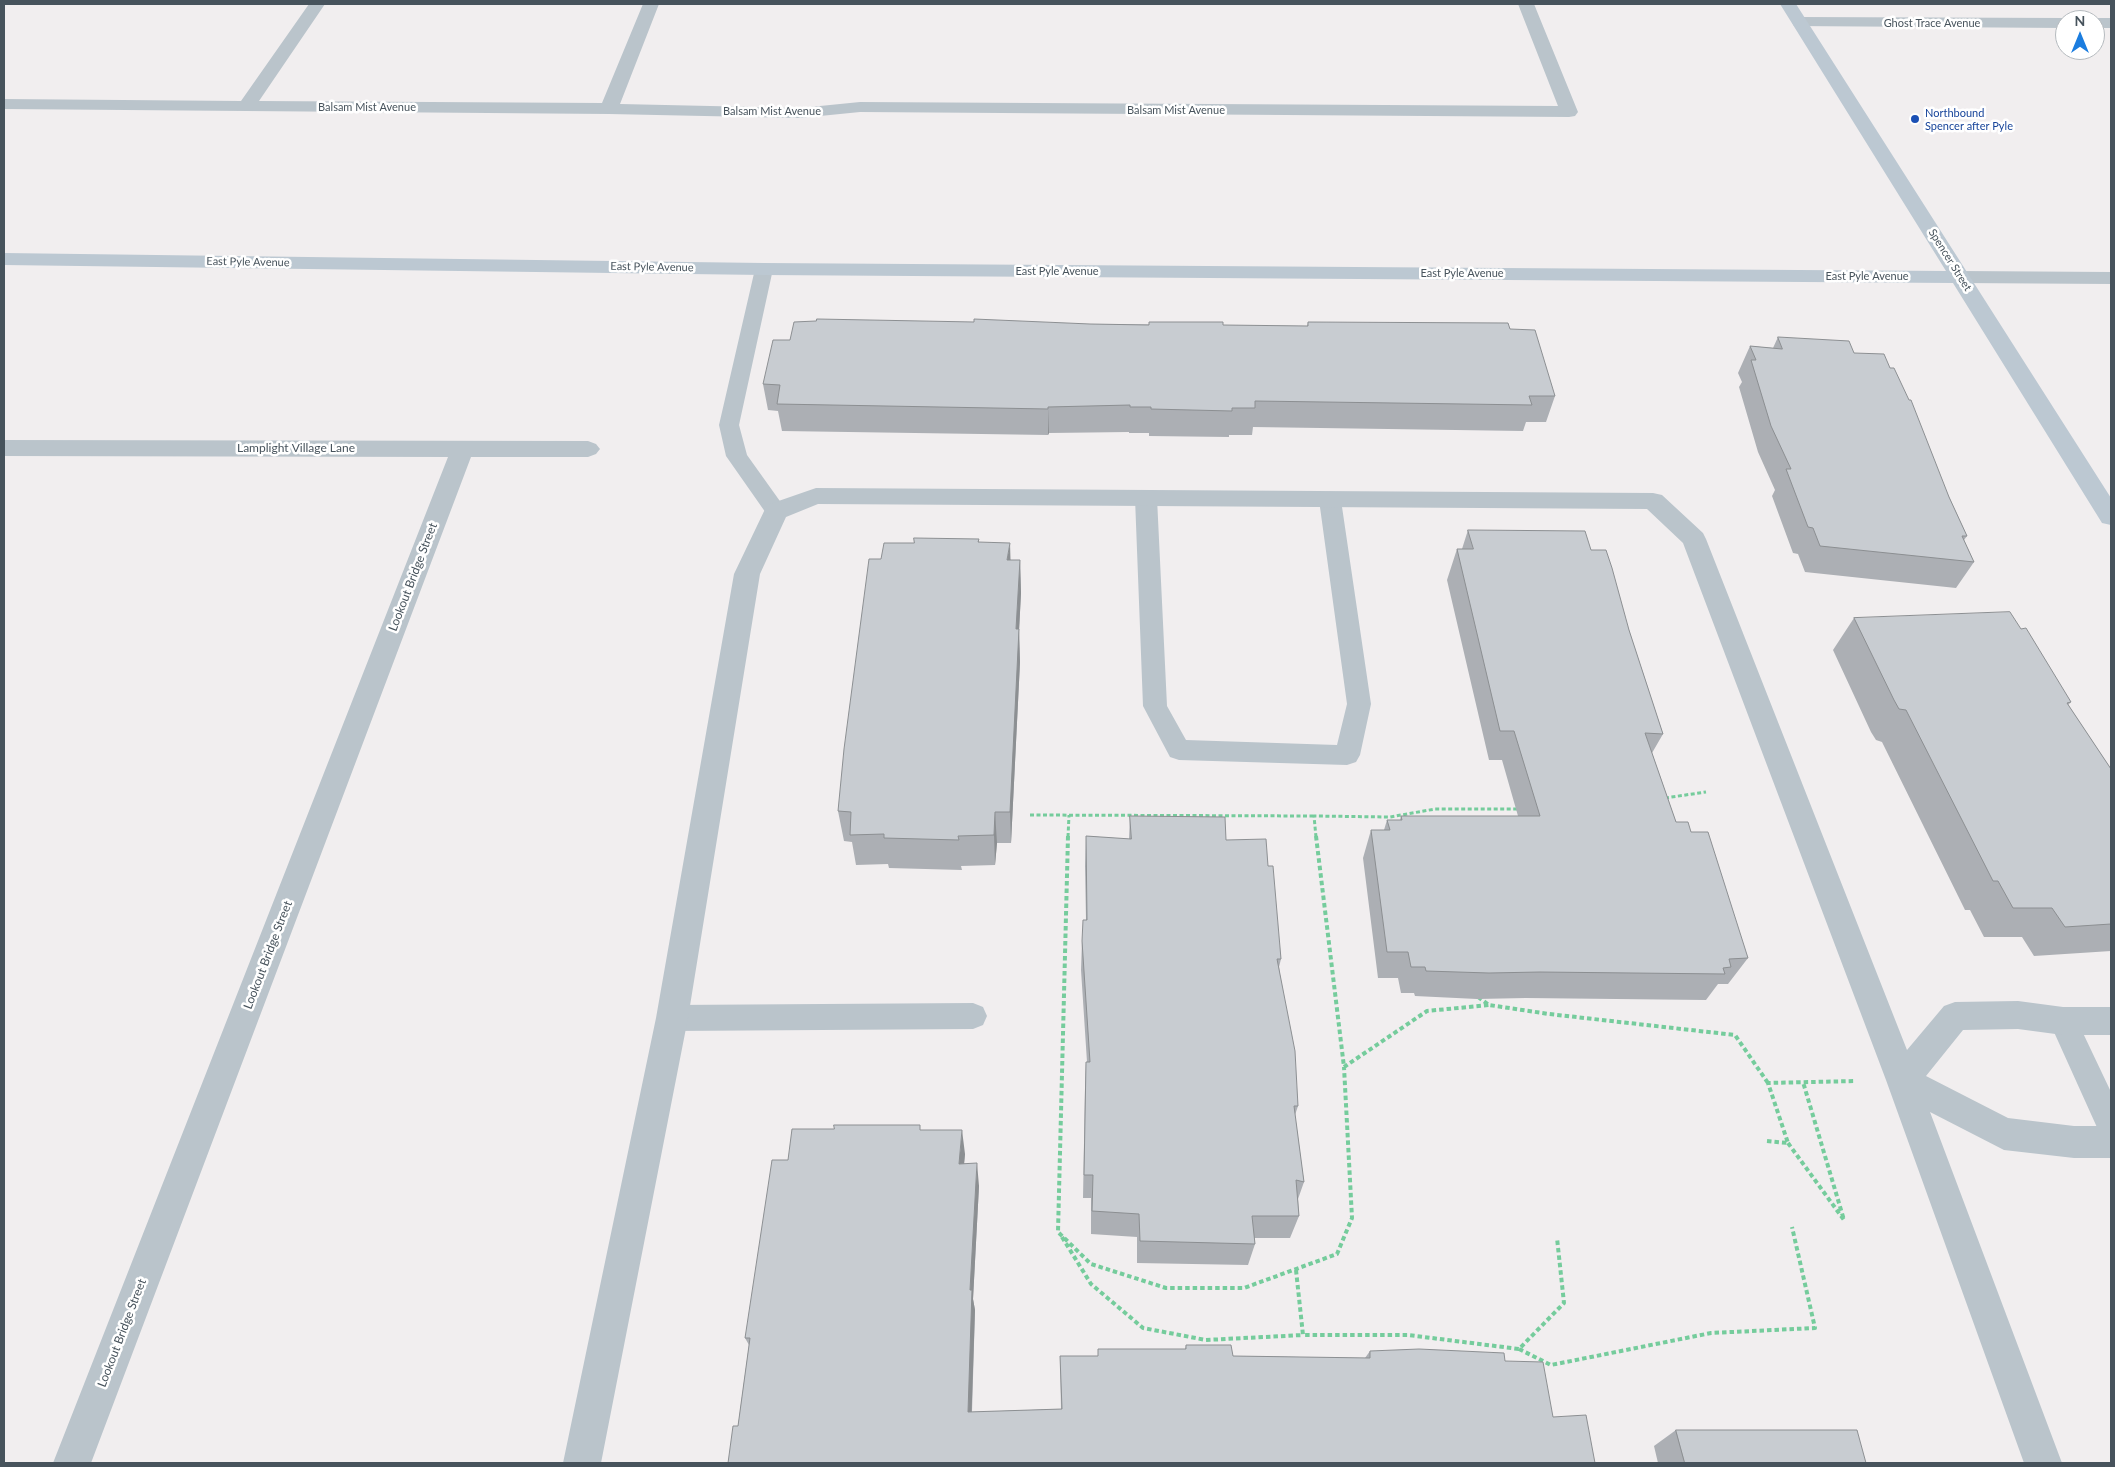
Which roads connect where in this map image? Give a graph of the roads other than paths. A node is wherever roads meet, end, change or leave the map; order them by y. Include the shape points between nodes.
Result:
1 (318, 4) edge
2 (651, 4) edge
3 (1526, 4) edge
4 (1788, 4) edge
5 (1800, 22) junction
6 (2055, 23) edge
7 (4, 104) edge
8 (246, 106) junction
9 (609, 109) junction
10 (4, 259) edge
11 (764, 268) junction
12 (1960, 277) junction
13 (2111, 278) edge
14 (11, 448) edge
15 (463, 448) junction
16 (588, 449) dead end
17 (4, 470) edge
18 (1146, 498) junction
19 (1330, 500) junction
20 (776, 511) junction
21 (2111, 517) edge
22 (974, 1016) dead end
23 (672, 1018) junction
24 (2063, 1021) junction
25 (2111, 1022) edge
26 (1902, 1080) junction
27 (2111, 1124) edge
28 (2111, 1142) edge
29 (72, 1463) edge
30 (582, 1463) edge
31 (2044, 1463) edge

1 - 8 street
2 - 9 street
3 - 9 street, Balsam Mist Avenue via 1569,112 860,108 800,113
4 - 5 street, Spencer Street
5 - 6 street, Ghost Trace Avenue
5 - 12 street, Spencer Street
7 - 8 street, Balsam Mist Avenue
8 - 9 street, Balsam Mist Avenue
10 - 11 street, East Pyle Avenue
11 - 12 street, East Pyle Avenue
11 - 20 lane via 729,425 737,456
12 - 13 street, East Pyle Avenue
12 - 21 street, Spencer Street
14 - 15 street, Lamplight Village Lane
14 - 17 street
15 - 16 street, Lamplight Village Lane
15 - 29 street, Lookout Bridge Street
18 - 19 street
18 - 19 lane via 1155,706 1179,750 1347,754 1359,704
18 - 20 street via 816,496
19 - 26 street via 1653,501 1694,539
20 - 23 street via 747,574
22 - 23 lane
23 - 30 street
24 - 25 street
24 - 26 street via 2018,1015 1954,1016
24 - 27 lane
26 - 28 street via 2004,1134 2074,1142
26 - 31 street

